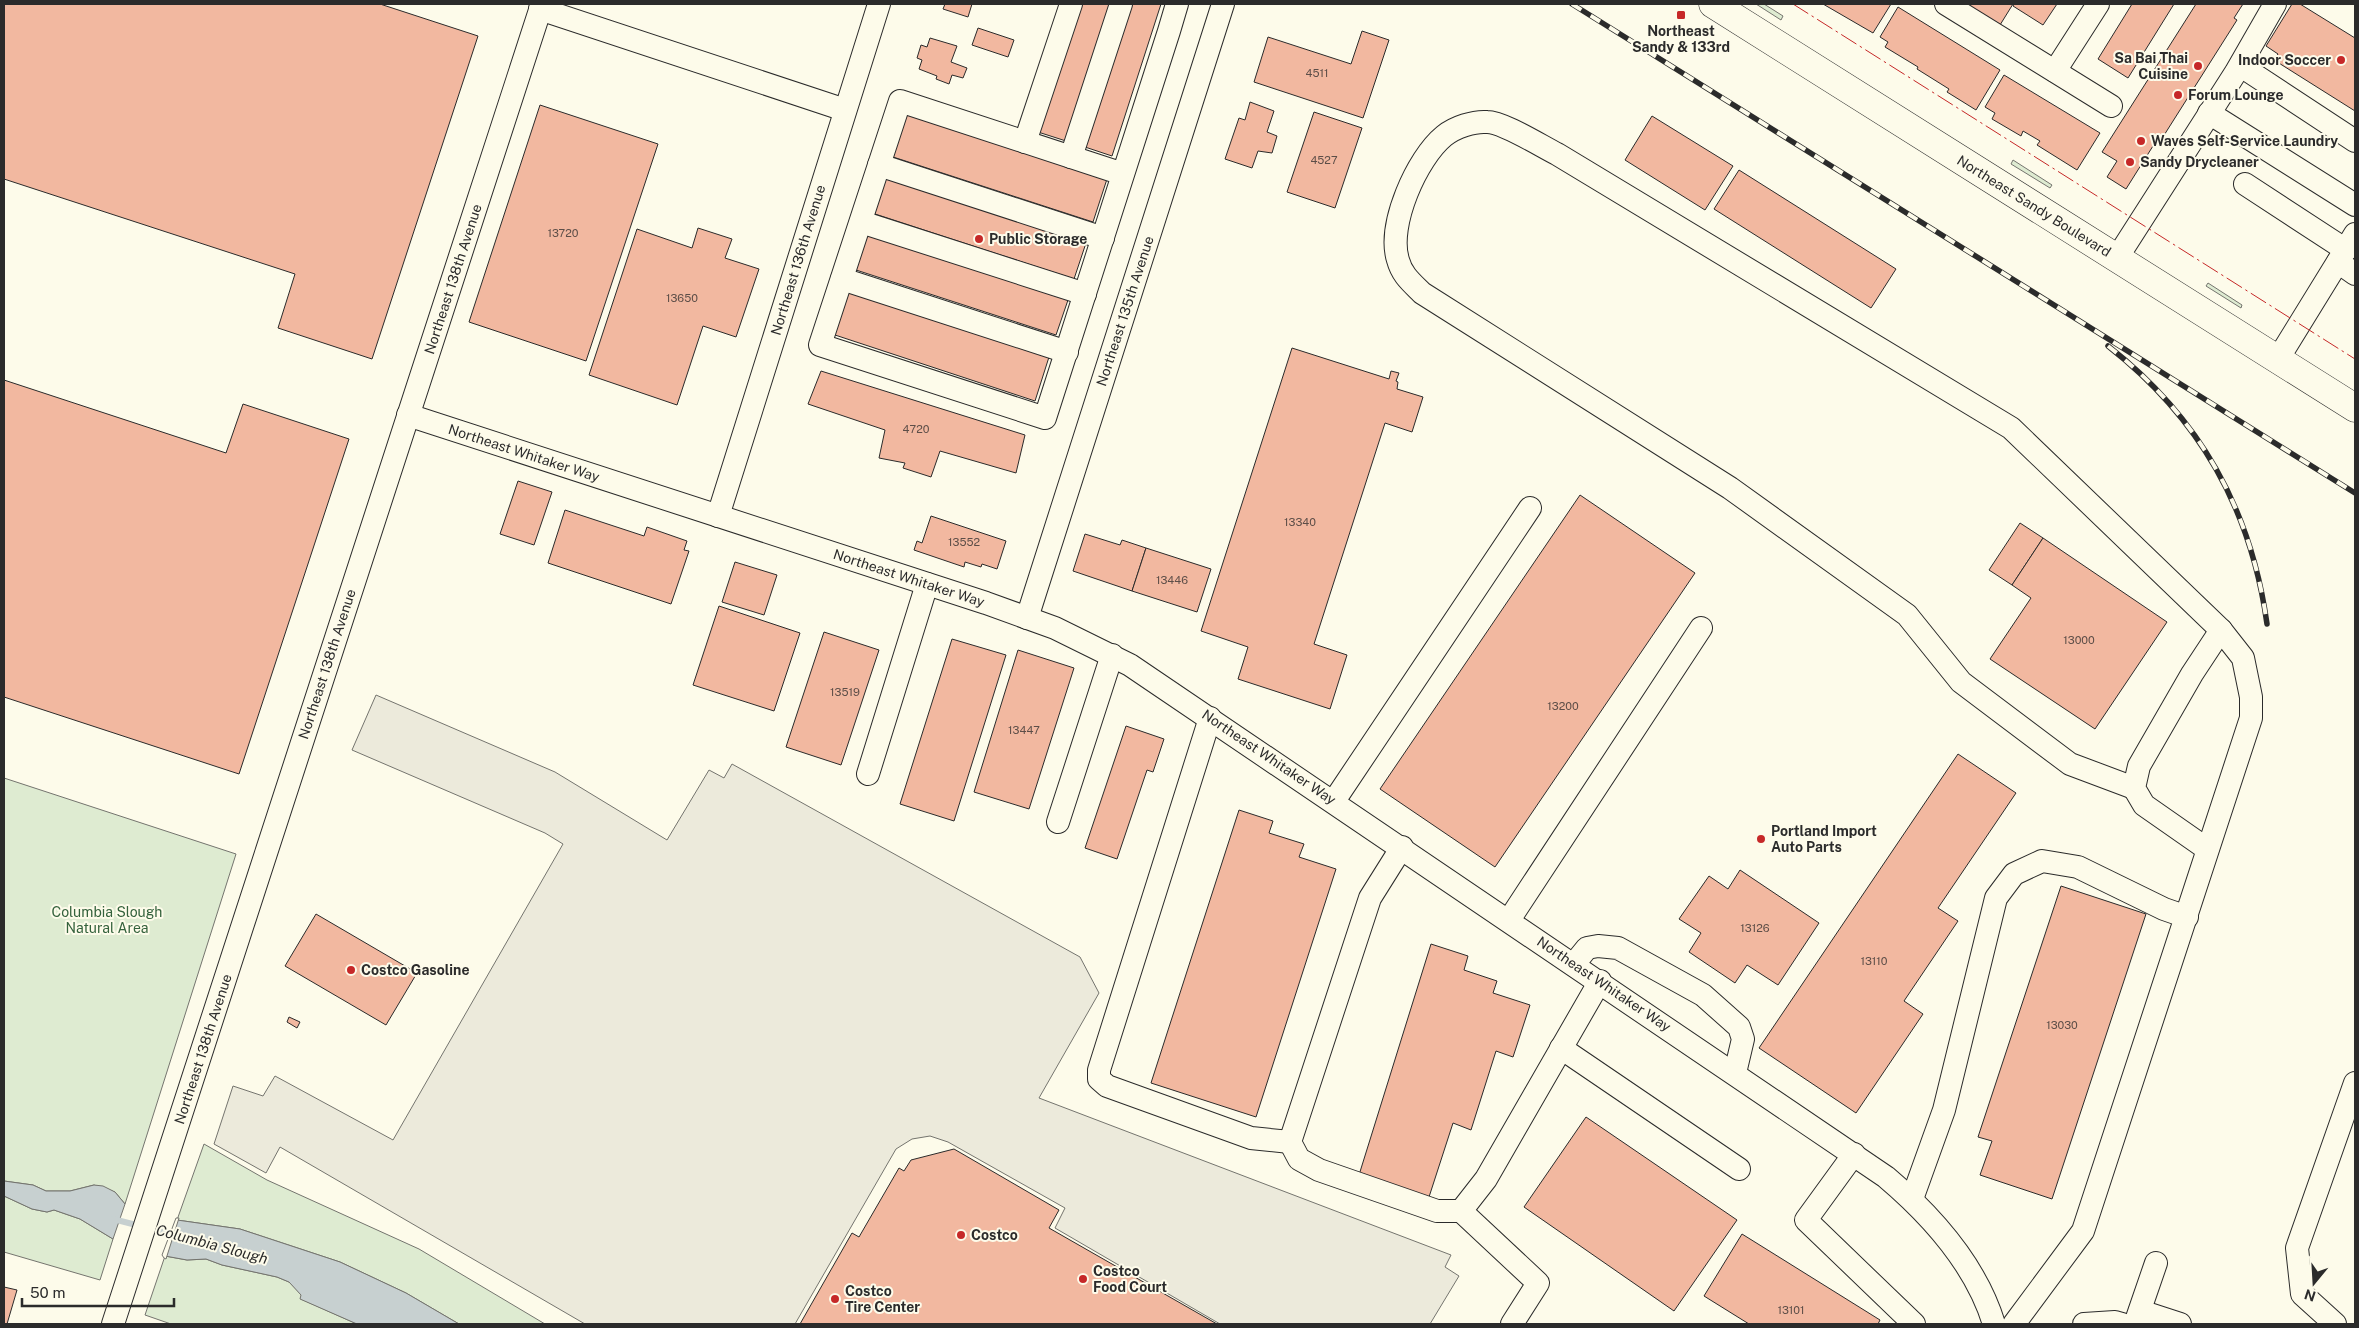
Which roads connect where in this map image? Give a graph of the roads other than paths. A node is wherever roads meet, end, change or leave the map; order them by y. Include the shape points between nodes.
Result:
1 (879, 4) edge
2 (1071, 4) edge
3 (1121, 4) edge
4 (1177, 4) edge
5 (1223, 4) edge
6 (1713, 4) edge
7 (1946, 4) edge
8 (2098, 4) edge
9 (2275, 4) edge
10 (541, 6) edge
11 (2241, 66) junction
12 (2055, 71) junction
13 (2111, 106) dead end
14 (845, 110) junction
15 (2209, 113) junction
16 (2355, 141) edge
17 (1025, 142) junction
18 (1070, 157) junction
19 (879, 166) junction
20 (1123, 174) junction
21 (2245, 184) dead end
22 (2355, 205) edge
23 (860, 222) junction
24 (1103, 238) junction
25 (2349, 255) edge
26 (2117, 258) junction
27 (842, 279) junction
28 (1085, 294) junction
29 (1066, 352) junction
30 (2278, 359) junction
31 (2355, 408) edge
32 (408, 415) junction
33 (1530, 508) dead end
34 (718, 516) junction
35 (928, 584) junction
36 (1027, 618) junction
37 (1701, 628) dead end
38 (2221, 630) junction
39 (1112, 655) junction
40 (1210, 718) junction
41 (868, 774) dead end
42 (2134, 788) junction
43 (1334, 801) junction
44 (1058, 822) dead end
45 (1402, 847) junction
46 (2207, 848) junction
47 (2187, 917) junction
48 (1509, 920) junction
49 (1574, 964) junction
50 (1600, 982) junction
51 (1562, 1048) junction
52 (1735, 1073) junction
53 (2355, 1083) edge
54 (1290, 1142) junction
55 (1854, 1154) junction
56 (1739, 1169) dead end
57 (1912, 1198) junction
58 (1461, 1211) junction
59 (2156, 1264) dead end
60 (2138, 1317) edge
61 (113, 1324) edge
62 (1512, 1324) edge
63 (1914, 1324) edge
64 (1994, 1324) edge
65 (2014, 1324) edge
66 (2084, 1324) edge
67 (2122, 1324) edge
68 (2180, 1324) edge
69 (2336, 1324) edge

1 - 14 street, Northeast 136th Avenue
2 - 17 street
3 - 18 street
4 - 20 street
5 - 36 street, Northeast 135th Avenue
6 - 26 main road, Northeast Sandy Boulevard
7 - 12 street
8 - 12 street
9 - 11 street
10 - 14 street
10 - 32 street, Northeast 138th Avenue
11 - 15 street
11 - 16 street
12 - 13 street
14 - 34 street, Northeast 136th Avenue
15 - 22 street
15 - 26 street
17 - 18 street
17 - 19 street via 900,101
18 - 20 street
19 - 23 street
19 - 24 street
20 - 24 street
21 - 25 street
23 - 27 street
23 - 28 street
24 - 28 street
25 - 30 street
26 - 30 main road, Northeast Sandy Boulevard
27 - 29 street
27 - 29 street via 820,345 1045,418
28 - 29 street
30 - 31 main road, Northeast Sandy Boulevard
32 - 34 street, Northeast Whitaker Way
32 - 61 street, Northeast 138th Avenue
33 - 43 street
34 - 35 street, Northeast Whitaker Way
35 - 36 street, Northeast Whitaker Way
35 - 41 street
36 - 39 street, Northeast Whitaker Way
37 - 48 street
38 - 42 street via 2139,766
38 - 42 street via 2012,428 1557,154 1489,121 1467,124 1445,135 1424,157 1408,191 1397,226 1400,267 1404,276 1422,293 1730,488 1907,615 1961,682 2070,764
38 - 46 street via 2243,658 2251,697 2251,718
39 - 40 street, Northeast Whitaker Way
39 - 44 street
40 - 43 street, Northeast Whitaker Way
40 - 54 street via 1099,1070 1099,1079 1107,1086 1252,1138
42 - 46 street via 2144,805
43 - 45 street, Northeast Whitaker Way
45 - 48 street, Northeast Whitaker Way
45 - 54 street via 1370,898
46 - 47 street
47 - 57 street via 2078,867 2042,860 2014,874 1996,898 1944,1110
47 - 65 street via 2083,1231
48 - 49 street, Northeast Whitaker Way
49 - 50 street, Northeast Whitaker Way
49 - 52 street via 1587,948 1618,948 1703,995 1739,1026 1743,1038
50 - 51 street
50 - 52 street, Northeast Whitaker Way
51 - 56 street
51 - 58 street via 1486,1179
52 - 55 street, Northeast Whitaker Way
53 - 69 street via 2297,1248 2302,1294
54 - 58 street via 1299,1159 1319,1170 1437,1212
55 - 57 street, Northeast Whitaker Way
55 - 63 street via 1806,1220
57 - 64 street, Northeast Whitaker Way via 1939,1227 1960,1257
58 - 62 street via 1538,1283
59 - 60 street
60 - 68 street
66 - 67 street

